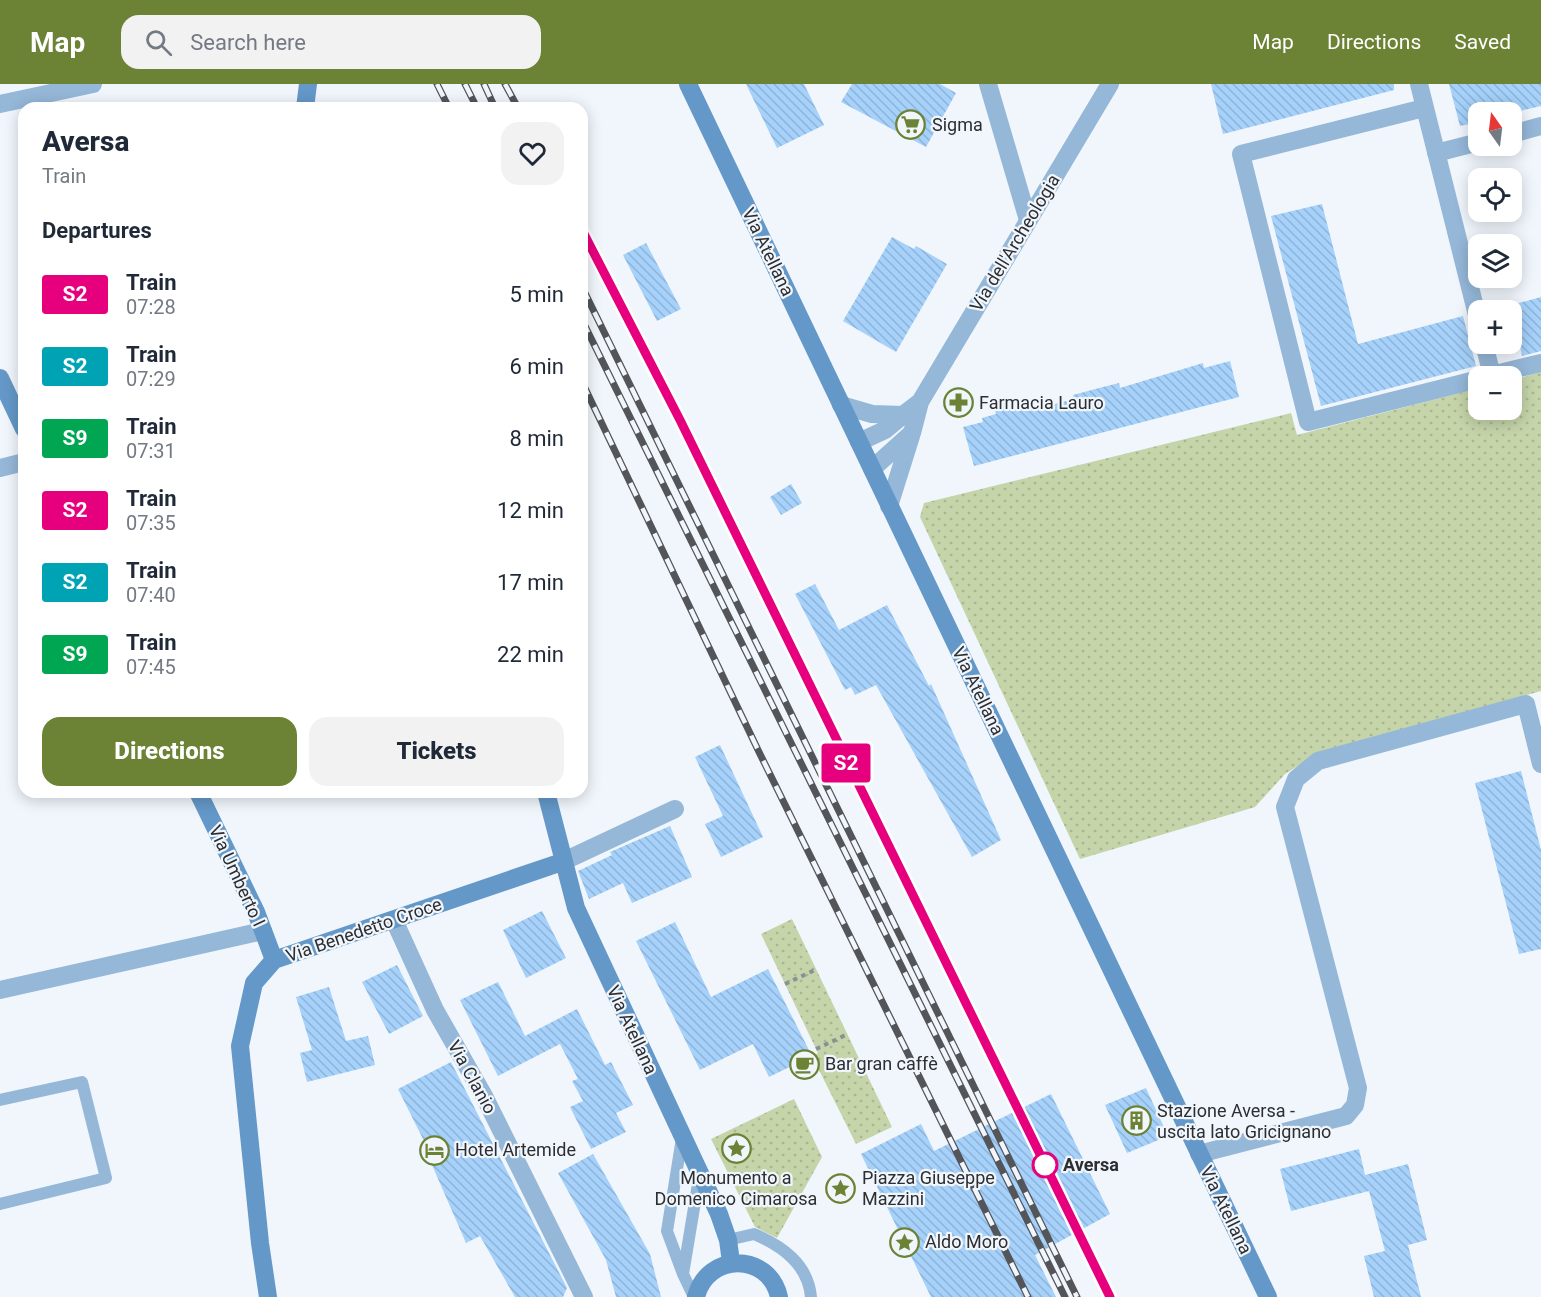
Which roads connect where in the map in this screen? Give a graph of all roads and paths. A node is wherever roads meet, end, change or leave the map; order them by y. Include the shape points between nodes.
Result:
1 (93, 84) edge
2 (308, 84) edge
3 (688, 84) edge
4 (988, 84) edge
5 (1110, 84) edge
6 (1419, 84) edge
7 (306, 102) edge
8 (0, 104) edge
9 (1424, 108) junction
10 (1541, 126) edge
11 (1522, 131) edge
12 (1468, 145) edge
13 (1436, 153) junction
14 (1028, 220) junction
15 (1473, 300) edge
16 (1541, 363) edge
17 (1522, 368) edge
18 (0, 378) edge
19 (1468, 382) edge
20 (920, 402) junction
21 (841, 405) junction
22 (903, 415) junction
23 (18, 416) edge
24 (912, 433) junction
25 (859, 442) junction
26 (18, 464) edge
27 (0, 468) edge
28 (872, 469) junction
29 (890, 506) junction
30 (1541, 764) edge
31 (201, 798) edge
32 (547, 798) edge
33 (675, 809) dead end
34 (562, 862) junction
35 (394, 920) junction
36 (263, 931) junction
37 (274, 960) junction
38 (817, 969) dead end
39 (785, 984) dead end
40 (0, 990) edge
41 (848, 1034) dead end
42 (816, 1049) dead end
43 (0, 1100) edge
44 (682, 1136) junction
45 (1199, 1154) junction
46 (700, 1171) junction
47 (0, 1203) edge
48 (728, 1240) junction
49 (731, 1262) junction
50 (682, 1274) junction
51 (268, 1297) edge
52 (584, 1297) edge
53 (695, 1297) edge
54 (779, 1297) edge
55 (811, 1297) edge
56 (1268, 1297) edge

1 - 8 street
2 - 7 main road
3 - 21 main road, Via Atellana
4 - 14 street
5 - 14 street, Via dell'Archeologia
6 - 9 street
9 - 13 street
9 - 19 street via 1241,154 1308,423
10 - 11 street
12 - 13 street
13 - 15 street
14 - 20 street, Via dell'Archeologia
16 - 17 street
18 - 23 main road
20 - 22 street
20 - 24 street
21 - 22 street via 872,414
21 - 25 main road, Via Atellana
22 - 25 street via 885,430
24 - 28 street
24 - 29 street
25 - 28 main road, Via Atellana
26 - 27 street
28 - 29 main road, Via Atellana
29 - 45 main road, Via Atellana
30 - 45 street via 1526,704 1318,760 1296,779 1285,807 1358,1088 1355,1105 1346,1116
31 - 36 main road, Via Umberto I
32 - 34 main road, Via Atellana
33 - 34 street, Via Benedetto Croce
34 - 35 main road, Via Benedetto Croce
34 - 44 main road, Via Atellana via 576,908
35 - 37 main road, Via Benedetto Croce
35 - 52 street, Via Clanio via 435,1010 484,1096
36 - 37 main road, Via Umberto I
36 - 40 street
37 - 51 main road, Via Benedetto Croce via 254,983 240,1046
38 - 39 path
41 - 42 path
43 - 47 lane via 82,1082 106,1178
44 - 46 main road, Via Atellana
44 - 50 lane via 667,1231
45 - 56 main road, Via Atellana
46 - 48 main road, Via Atellana
46 - 50 lane
48 - 49 main road, Via Atellana
48 - 55 lane via 754,1234 787,1251 803,1270
49 - 53 main road via 711,1271
49 - 54 main road via 758,1267 769,1276
50 - 53 lane

